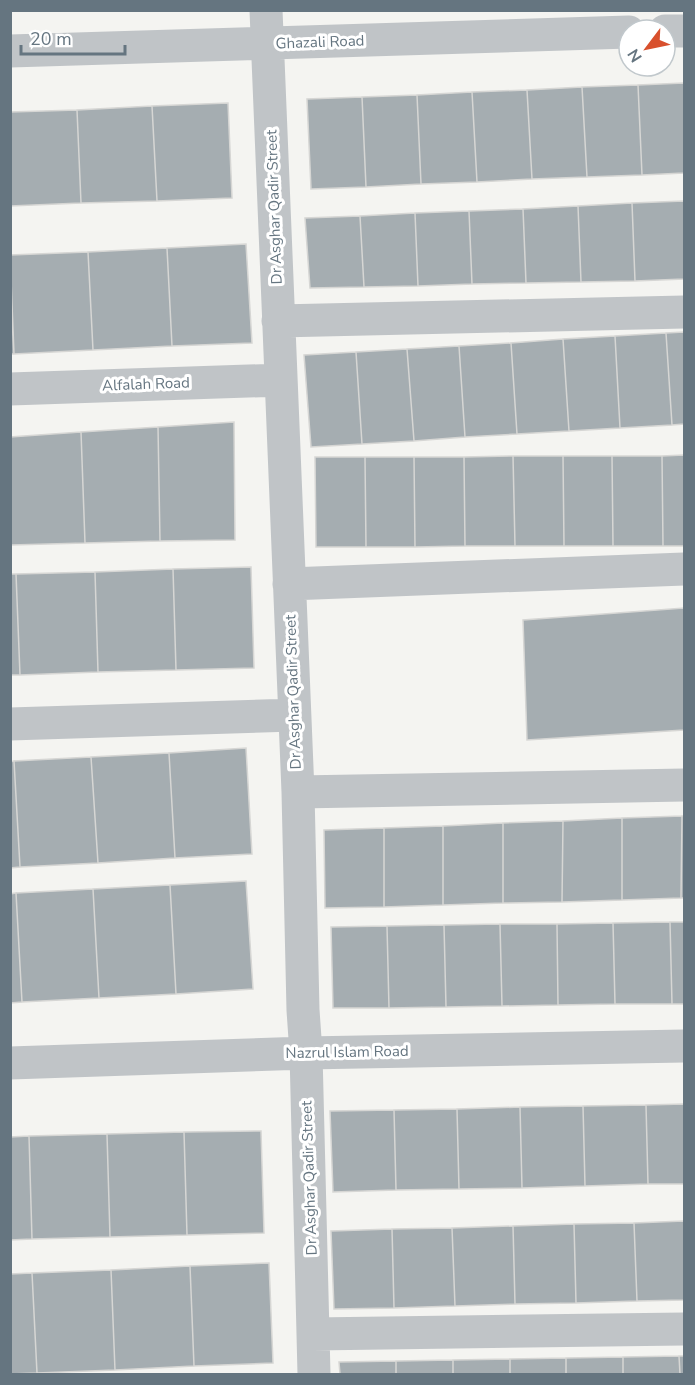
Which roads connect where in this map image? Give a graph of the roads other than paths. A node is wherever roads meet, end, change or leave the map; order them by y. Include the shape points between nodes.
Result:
1 (266, 10) edge
2 (617, 32) edge
3 (267, 44) junction
4 (10, 51) edge
5 (684, 312) edge
6 (278, 321) junction
7 (281, 380) junction
8 (10, 389) edge
9 (684, 569) edge
10 (289, 584) junction
11 (294, 715) junction
12 (10, 724) edge
13 (684, 785) edge
14 (298, 792) junction
15 (684, 1046) edge
16 (306, 1053) junction
17 (10, 1063) edge
18 (684, 1329) edge
19 (313, 1334) junction
20 (314, 1374) edge

1 - 3 street, Dr Asghar Qadir Street
2 - 3 street, Ghazali Road
3 - 4 street, Ghazali Road
3 - 6 street, Dr Asghar Qadir Street
5 - 6 street
6 - 7 street, Dr Asghar Qadir Street
7 - 8 street, Alfalah Road
7 - 10 street, Dr Asghar Qadir Street
9 - 10 street
10 - 11 street, Dr Asghar Qadir Street
11 - 12 street
11 - 14 street, Dr Asghar Qadir Street
13 - 14 street
14 - 16 street, Dr Asghar Qadir Street
15 - 16 street, Nazrul Islam Road
16 - 17 street, Nazrul Islam Road
16 - 19 street, Dr Asghar Qadir Street
18 - 19 street
19 - 20 street, Dr Asghar Qadir Street

